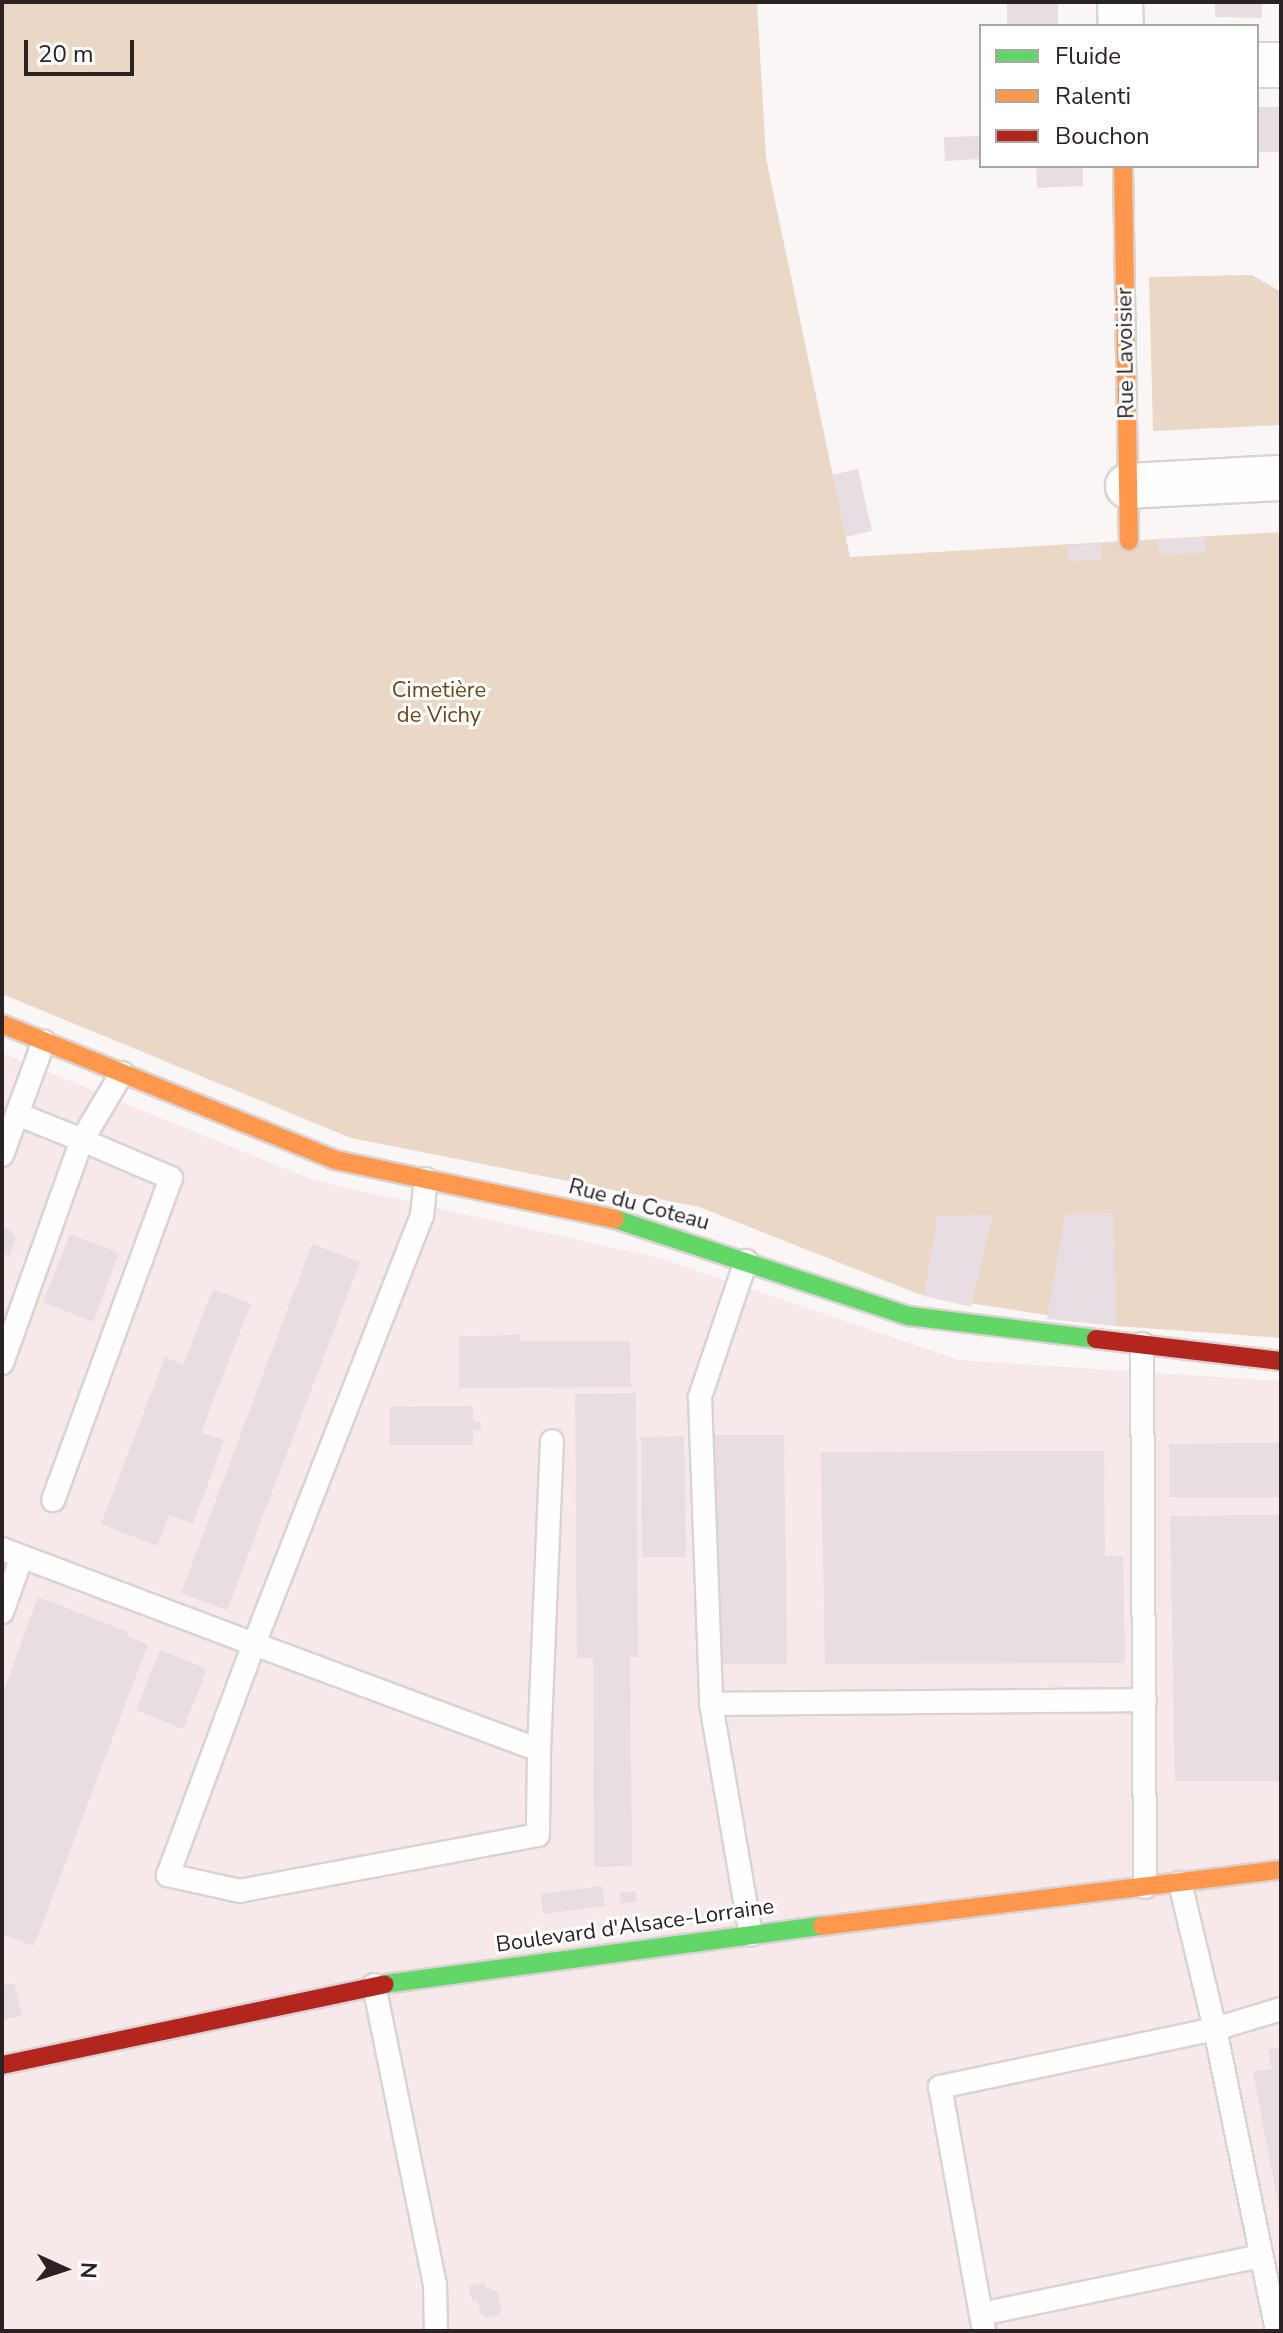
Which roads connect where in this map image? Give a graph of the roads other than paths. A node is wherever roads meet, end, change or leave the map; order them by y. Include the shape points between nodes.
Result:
1 (1120, 2) edge
2 (1121, 24) edge
3 (1259, 65) edge
4 (1281, 65) edge
5 (1123, 168) edge
6 (1281, 478) edge
7 (1128, 486) junction
8 (1129, 541) dead end
9 (2, 1024) edge
10 (44, 1041) junction
11 (122, 1073) junction
12 (17, 1114) junction
13 (82, 1140) junction
14 (2, 1155) edge
15 (426, 1179) junction
16 (746, 1261) junction
17 (1142, 1344) junction
18 (1281, 1361) edge
19 (2, 1363) edge
20 (552, 1441) dead end
21 (53, 1500) dead end
22 (12, 1553) edge
23 (2, 1612) edge
24 (254, 1644) junction
25 (1145, 1700) junction
26 (711, 1704) junction
27 (539, 1750) junction
28 (1281, 1870) edge
29 (1180, 1883) junction
30 (1145, 1887) junction
31 (751, 1935) junction
32 (374, 1985) junction
33 (1281, 2009) edge
34 (1215, 2029) junction
35 (2, 2065) edge
36 (1261, 2256) junction
37 (982, 2323) edge
38 (436, 2331) edge
39 (1277, 2331) edge

1 - 2 street
3 - 4 street
5 - 7 street, Rue Lavoisier
6 - 7 street
7 - 8 street, Rue Lavoisier
9 - 10 street, Rue du Coteau
10 - 11 street, Rue du Coteau
10 - 12 lane
11 - 13 lane
11 - 15 street, Rue du Coteau via 335,1160
12 - 13 lane
12 - 14 lane
13 - 19 lane
13 - 21 lane via 171,1178
15 - 16 street, Rue du Coteau via 633,1223
15 - 24 lane via 422,1216
16 - 17 street, Rue du Coteau via 909,1316
16 - 26 lane via 700,1397
17 - 18 street, Rue du Coteau
17 - 25 lane
20 - 27 lane
22 - 23 lane
22 - 24 lane
24 - 27 lane
24 - 27 lane via 168,1875 240,1891 538,1835
25 - 26 lane
25 - 30 lane
26 - 31 lane
28 - 29 street, Boulevard d'Alsace-Lorraine
29 - 30 street, Boulevard d'Alsace-Lorraine
29 - 34 lane
30 - 31 street, Boulevard d'Alsace-Lorraine
31 - 32 street, Boulevard d'Alsace-Lorraine
32 - 35 street, Boulevard d'Alsace-Lorraine
32 - 38 lane via 435,2285
33 - 34 lane
34 - 36 lane
34 - 37 lane via 940,2087
36 - 37 lane
36 - 39 lane

